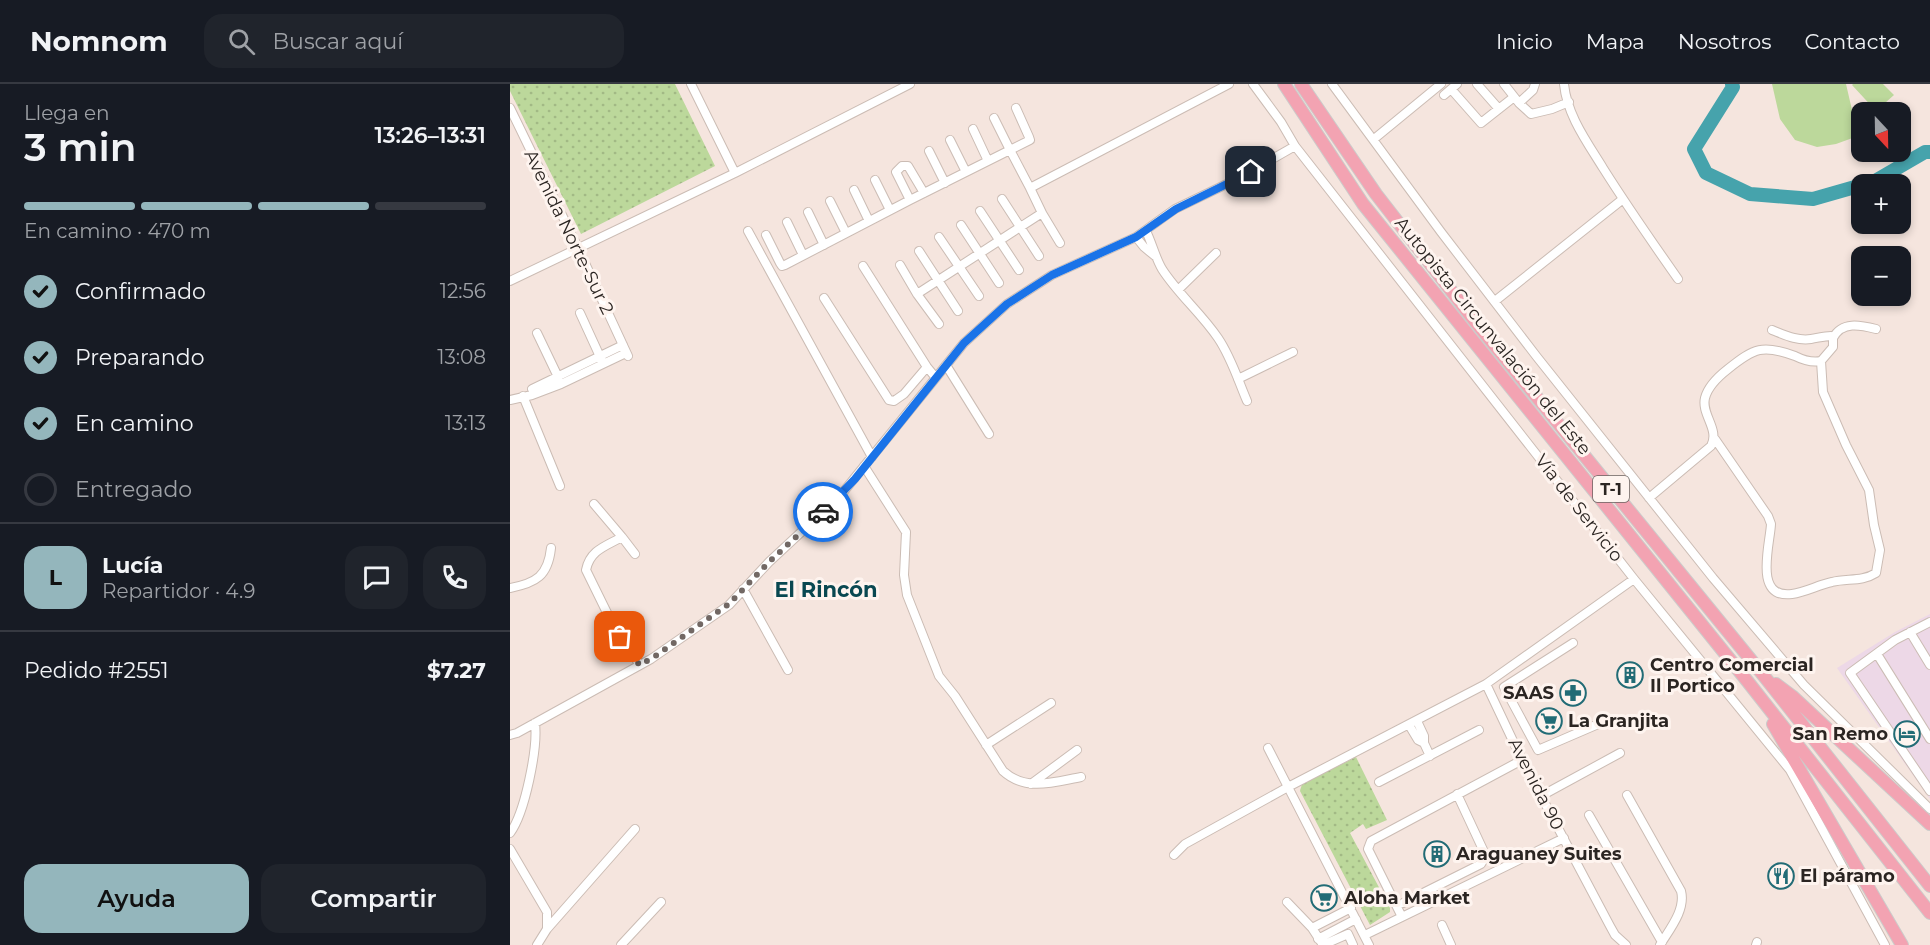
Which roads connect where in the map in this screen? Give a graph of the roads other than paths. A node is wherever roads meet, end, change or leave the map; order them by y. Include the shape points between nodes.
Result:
1 (691, 84) edge
2 (910, 84) edge
3 (1229, 84) edge
4 (1253, 84) edge
5 (1284, 84) edge
6 (1302, 84) edge
7 (1332, 84) edge
8 (1477, 84) edge
9 (1504, 84) edge
10 (1535, 84) edge
11 (1564, 84) edge
12 (1435, 86) edge
13 (1451, 89) edge
14 (1517, 100) junction
15 (1569, 102) junction
16 (510, 108) edge
17 (1016, 108) dead end
18 (1499, 109) junction
19 (994, 118) dead end
20 (973, 129) dead end
21 (1374, 139) junction
22 (950, 140) dead end
23 (1294, 146) junction
24 (1010, 150) junction
25 (929, 151) dead end
26 (988, 161) junction
27 (966, 172) junction
28 (735, 173) junction
29 (875, 180) dead end
30 (945, 183) junction
31 (1030, 188) junction
32 (854, 190) dead end
33 (924, 193) junction
34 (1002, 199) dead end
35 (1623, 199) junction
36 (910, 200) junction
37 (830, 201) dead end
38 (890, 210) junction
39 (980, 211) dead end
40 (808, 212) dead end
41 (1042, 213) junction
42 (869, 221) junction
43 (787, 222) dead end
44 (961, 225) dead end
45 (1020, 227) junction
46 (748, 231) dead end
47 (1146, 231) junction
48 (846, 233) junction
49 (766, 235) dead end
50 (939, 237) dead end
51 (1136, 237) junction
52 (999, 241) junction
53 (1060, 243) dead end
54 (824, 244) junction
55 (578, 248) junction
56 (919, 251) dead end
57 (1216, 253) dead end
58 (979, 254) junction
59 (803, 255) junction
60 (1039, 256) dead end
61 (1155, 257) junction
62 (900, 265) dead end
63 (863, 266) dead end
64 (959, 268) junction
65 (1019, 270) dead end
66 (1678, 279) dead end
67 (510, 281) edge
68 (938, 282) junction
69 (999, 283) dead end
70 (1178, 290) junction
71 (917, 294) junction
72 (979, 296) dead end
73 (824, 298) dead end
74 (1495, 301) junction
75 (958, 311) dead end
76 (580, 312) dead end
77 (939, 324) dead end
78 (1876, 329) dead end
79 (1772, 330) dead end
80 (537, 333) dead end
81 (1833, 338) junction
82 (1293, 352) dead end
83 (602, 361) junction
84 (1821, 361) junction
85 (946, 365) junction
86 (927, 367) junction
87 (936, 378) junction
88 (1238, 379) junction
89 (560, 381) junction
90 (523, 396) junction
91 (510, 400) edge
92 (1247, 401) dead end
93 (989, 434) dead end
94 (1715, 440) junction
95 (872, 457) junction
96 (864, 466) junction
97 (560, 486) dead end
98 (1648, 498) junction
99 (594, 504) dead end
100 (622, 537) junction
101 (551, 548) dead end
102 (634, 554) dead end
103 (1634, 579) junction
104 (510, 588) edge
105 (743, 589) junction
106 (1930, 622) edge
107 (1910, 632) junction
108 (1573, 643) dead end
109 (1877, 654) junction
110 (639, 665) junction
111 (1930, 665) edge
112 (788, 670) dead end
113 (1760, 671) junction
114 (1503, 672) junction
115 (1748, 682) junction
116 (1510, 683) junction
117 (1486, 684) junction
118 (1051, 703) dead end
119 (1603, 722) dead end
120 (535, 723) junction
121 (1413, 723) junction
122 (1479, 730) dead end
123 (510, 735) edge
124 (1930, 739) edge
125 (986, 745) junction
126 (1268, 748) dead end
127 (1077, 750) dead end
128 (1620, 753) dead end
129 (1430, 756) junction
130 (1522, 760) junction
131 (1081, 777) dead end
132 (1379, 782) dead end
133 (1030, 785) junction
134 (1288, 787) junction
135 (1930, 792) edge
136 (1457, 794) junction
137 (1627, 795) dead end
138 (1541, 796) junction
139 (1930, 809) edge
140 (1589, 815) dead end
141 (1930, 824) edge
142 (635, 829) dead end
143 (510, 833) edge
144 (1563, 838) junction
145 (510, 849) edge
146 (1174, 855) dead end
147 (1930, 886) edge
148 (661, 902) dead end
149 (1287, 902) dead end
150 (1403, 903) dead end
151 (1351, 908) junction
152 (565, 909) junction
153 (546, 910) junction
154 (1930, 913) edge
155 (1402, 916) junction
156 (1356, 919) junction
157 (1442, 925) dead end
158 (1312, 928) junction
159 (547, 929) junction
160 (1365, 935) junction
161 (1318, 939) junction
162 (1661, 944) edge
163 (537, 945) edge
164 (621, 945) edge
165 (1353, 945) edge
166 (1369, 945) edge
167 (1451, 945) edge
168 (1626, 945) edge
169 (1885, 945) edge
170 (1902, 945) edge

1 - 28 street
2 - 28 street
3 - 31 street
4 - 23 street, Vía de Servicio
5 - 115 highway, Autopista Circunvalación del Este / T-1 via 1364,204
6 - 113 highway, Autopista Circunvalación del Este / T-1 via 1376,194 1477,324
7 - 21 street
8 - 18 street
9 - 14 street
10 - 14 street via 1533,90
11 - 15 street
12 - 21 street
13 - 18 street via 1480,123
14 - 15 street via 1533,114
14 - 18 street
15 - 35 street via 1584,139
16 - 55 street, Avenida Norte-Sur 2
17 - 24 street via 1030,140
19 - 24 street
20 - 26 street
21 - 74 street
22 - 27 street
23 - 47 street via 1176,209
23 - 103 street, Vía de Servicio
24 - 26 street
24 - 31 street
25 - 30 street
26 - 27 street
27 - 30 street
28 - 55 street
29 - 38 street
30 - 33 street
31 - 41 street
32 - 42 street
33 - 36 street
33 - 36 street via 908,166 902,166 896,172
34 - 45 street
35 - 66 street
35 - 74 street
36 - 38 street
37 - 48 street
38 - 42 street
39 - 52 street
40 - 54 street
41 - 45 street
41 - 53 street
42 - 48 street
43 - 59 street
44 - 58 street
45 - 52 street
45 - 60 street
46 - 95 street
47 - 51 street
47 - 61 street
48 - 54 street
49 - 59 street via 782,266
50 - 64 street
51 - 61 street
51 - 85 street via 1052,275 1007,304
52 - 58 street
52 - 65 street
54 - 59 street
55 - 67 street
55 - 83 street, Avenida Norte-Sur 2 via 626,351
56 - 68 street
57 - 70 street
58 - 64 street
58 - 69 street
61 - 70 street
62 - 71 street
63 - 86 street
64 - 68 street
64 - 72 street
68 - 71 street
68 - 75 street
70 - 88 street via 1217,338
71 - 77 street
73 - 86 street via 889,400 904,394
74 - 98 street
76 - 83 street
78 - 81 street via 1853,325 1837,331
79 - 81 street via 1803,340
80 - 89 street
81 - 84 street via 1833,346
82 - 88 street
83 - 89 street
84 - 94 street via 1766,349 1746,355 1707,392 1705,408
84 - 94 street via 1823,392 1869,490 1880,550 1876,573 1791,594 1775,591 1766,575 1771,524 1768,516
85 - 87 street
85 - 93 street
86 - 87 street
87 - 95 street
88 - 92 street
89 - 90 street
90 - 91 street
90 - 97 street
94 - 98 street
95 - 96 street
96 - 105 street via 840,496
96 - 125 street via 906,532 907,595 939,676
98 - 139 street via 1804,685
99 - 100 street
100 - 102 street
100 - 110 street via 597,550 586,570 613,625
101 - 104 street via 550,561 541,576
103 - 114 street
103 - 169 street, Vía de Servicio via 1790,770
105 - 110 street via 710,619
105 - 112 street
106 - 107 street
107 - 109 street
107 - 111 street
108 - 116 street
109 - 124 street
109 - 135 street via 1850,673
110 - 120 street
113 - 141 highway
113 - 147 highway, Autopista Circunvalación del Este / T-1
114 - 116 street
114 - 117 street
115 - 154 highway, Autopista Circunvalación del Este / T-1
115 - 170 highway
116 - 119 street via 1504,687 1538,750
117 - 121 street
117 - 130 street, Avenida 90
118 - 125 street
120 - 123 street
120 - 143 street via 529,775 518,821
121 - 129 street via 1424,736
121 - 134 street
122 - 129 street
125 - 133 street via 1003,771
126 - 134 street
127 - 133 street
128 - 138 street
129 - 132 street
130 - 136 street
130 - 138 street, Avenida 90
131 - 133 street
134 - 146 street via 1185,844
134 - 151 street
136 - 150 street via 1485,854 1484,860
136 - 155 street via 1369,845
137 - 162 street via 1683,899
138 - 144 street, Avenida 90
140 - 162 street
142 - 152 street
144 - 155 street
144 - 168 street, Avenida 90 via 1615,936
145 - 153 street
148 - 164 street
149 - 158 street
151 - 156 street
151 - 158 street
152 - 153 street
152 - 159 street
153 - 159 street
155 - 160 street
156 - 160 street
156 - 161 street
157 - 167 street
158 - 161 street
159 - 163 street
160 - 166 street
161 - 165 street via 1323,945 1348,934

